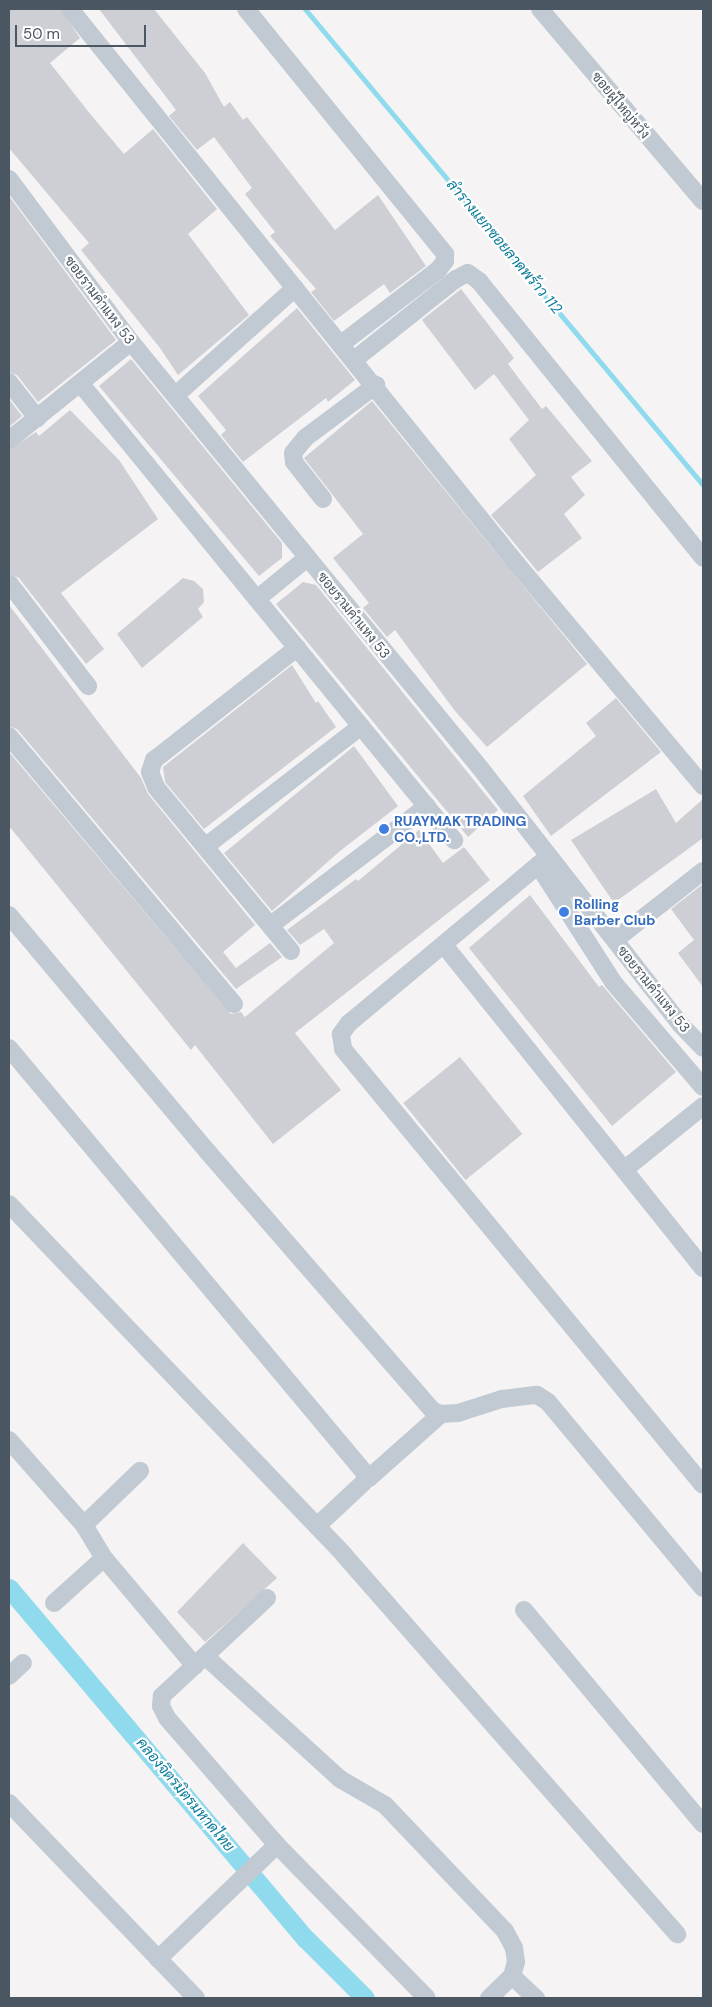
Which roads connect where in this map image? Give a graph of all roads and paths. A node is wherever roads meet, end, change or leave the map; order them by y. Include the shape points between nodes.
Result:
1 (70, 9) edge
2 (246, 9) edge
3 (540, 9) edge
4 (9, 179) edge
5 (703, 201) edge
6 (295, 288) junction
7 (131, 342) junction
8 (340, 345) junction
9 (354, 360) junction
10 (9, 382) edge
11 (80, 383) junction
12 (376, 385) junction
13 (176, 395) junction
14 (37, 418) junction
15 (9, 440) edge
16 (323, 499) dead end
17 (307, 558) junction
18 (703, 558) edge
19 (9, 583) edge
20 (257, 599) junction
21 (298, 648) junction
22 (88, 686) dead end
23 (361, 726) junction
24 (9, 736) edge
25 (703, 786) edge
26 (427, 806) junction
27 (454, 840) dead end
28 (206, 846) junction
29 (543, 861) junction
30 (703, 871) edge
31 (9, 915) edge
32 (271, 925) junction
33 (615, 940) junction
34 (444, 944) junction
35 (291, 951) dead end
36 (234, 1004) dead end
37 (9, 1048) edge
38 (703, 1048) edge
39 (703, 1087) edge
40 (703, 1106) edge
41 (625, 1169) junction
42 (9, 1204) edge
43 (703, 1268) edge
44 (441, 1414) junction
45 (9, 1440) edge
46 (140, 1471) dead end
47 (364, 1483) dead end
48 (703, 1485) edge
49 (84, 1525) junction
50 (317, 1526) junction
51 (104, 1558) junction
52 (703, 1588) edge
53 (266, 1598) dead end
54 (54, 1603) dead end
55 (524, 1610) dead end
56 (201, 1661) junction
57 (23, 1663) dead end
58 (9, 1676) edge
59 (9, 1803) edge
60 (703, 1824) edge
61 (277, 1845) junction
62 (677, 1934) dead end
63 (158, 1959) junction
64 (512, 1976) junction
65 (196, 1998) edge
66 (428, 1998) edge
67 (489, 1998) edge
68 (536, 1998) edge

1 - 6 street
2 - 8 street via 445,254 445,261 438,270
3 - 5 street, ซอยผู้ใหญ่หวัง
4 - 7 street, ซอยรามคำแหง 53
6 - 8 street
6 - 13 street
7 - 11 street
7 - 13 street, ซอยรามคำแหง 53
8 - 9 street
9 - 12 street
9 - 18 street via 456,279 468,274 479,281
10 - 14 street
11 - 14 street
11 - 20 street
12 - 16 street via 305,438 293,453 294,462
12 - 25 street via 516,563
13 - 17 street, ซอยรามคำแหง 53
14 - 15 street
17 - 20 street
17 - 29 street, ซอยรามคำแหง 53 via 481,769
19 - 22 street
20 - 21 street
21 - 23 street
21 - 28 street via 154,760 150,772 156,787
23 - 26 street
23 - 28 street
24 - 36 street
26 - 27 street
26 - 32 street
28 - 32 street
29 - 33 street, ซอยรามคำแหง 53
29 - 34 street
29 - 39 street via 613,982
30 - 33 street
31 - 44 street via 207,1151 433,1411
32 - 35 street
33 - 38 street, ซอยรามคำแหง 53
34 - 41 street
34 - 48 street via 349,1023 341,1034 343,1049
37 - 44 street via 369,1478
40 - 41 street
41 - 43 street
42 - 50 street
44 - 52 street via 458,1413 502,1399 537,1395 548,1402
45 - 49 street
46 - 49 street
47 - 50 street
49 - 51 street
50 - 62 street
51 - 54 street
51 - 56 street
53 - 56 street
55 - 60 street
56 - 61 street via 162,1696 161,1706 167,1718
56 - 64 street via 340,1779 385,1805 505,1932 514,1948
57 - 58 street
59 - 63 street
61 - 63 street
61 - 66 street
63 - 65 street
64 - 67 street
64 - 68 street

